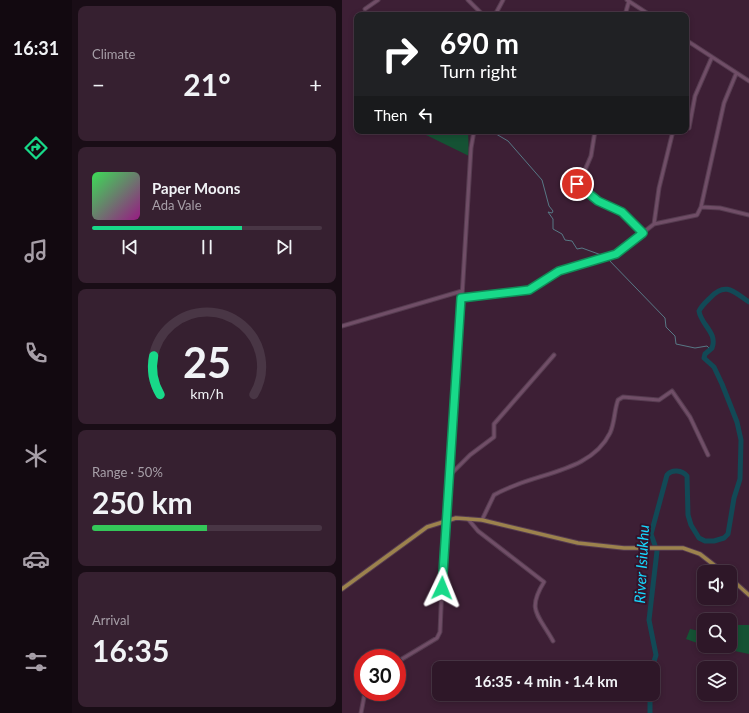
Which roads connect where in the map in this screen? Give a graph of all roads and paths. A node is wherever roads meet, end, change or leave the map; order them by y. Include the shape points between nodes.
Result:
1 (378, 0) edge
2 (468, 0) edge
3 (503, 0) edge
4 (628, 1) edge
5 (365, 9) dead end
6 (480, 12) edge
7 (497, 12) edge
8 (625, 12) edge
9 (645, 12) edge
10 (689, 42) edge
11 (712, 57) junction
12 (736, 74) junction
13 (749, 81) edge
14 (689, 128) edge
15 (473, 134) edge
16 (595, 134) edge
17 (672, 134) edge
18 (701, 207) junction
19 (749, 215) edge
20 (654, 224) junction
21 (643, 233) junction
22 (462, 291) junction
23 (461, 298) junction
24 (342, 326) edge
25 (554, 355) dead end
26 (708, 455) dead end
27 (450, 475) junction
28 (467, 518) junction
29 (446, 520) junction
30 (482, 520) junction
31 (715, 565) edge
32 (737, 584) edge
33 (342, 589) edge
34 (749, 595) edge
35 (553, 641) dead end
36 (406, 657) edge
37 (363, 701) edge
38 (361, 713) edge

1 - 5 street
2 - 6 street
3 - 7 street
4 - 8 street
4 - 9 street
10 - 11 street
11 - 12 street
11 - 14 street via 695,96
12 - 13 street
12 - 18 street via 723,109
15 - 22 street
16 - 21 street via 591,156 578,186 606,206 622,212
17 - 20 street via 659,188
18 - 19 street via 720,208
18 - 20 street via 697,215 692,217
20 - 21 street
21 - 23 street via 611,256 559,271 529,290
22 - 23 street
22 - 24 street
23 - 27 street
25 - 27 street via 494,424 494,437 470,455
26 - 30 street via 690,417 672,391 659,400 623,397 618,400 610,433 591,455 578,464 494,495
27 - 29 street
28 - 29 main road
28 - 30 main road
28 - 35 street via 478,531 544,582 536,598 535,610
29 - 33 main road via 417,534
29 - 36 street via 439,634 437,638
30 - 31 main road via 578,543 624,548 688,549
32 - 34 main road
37 - 38 street

